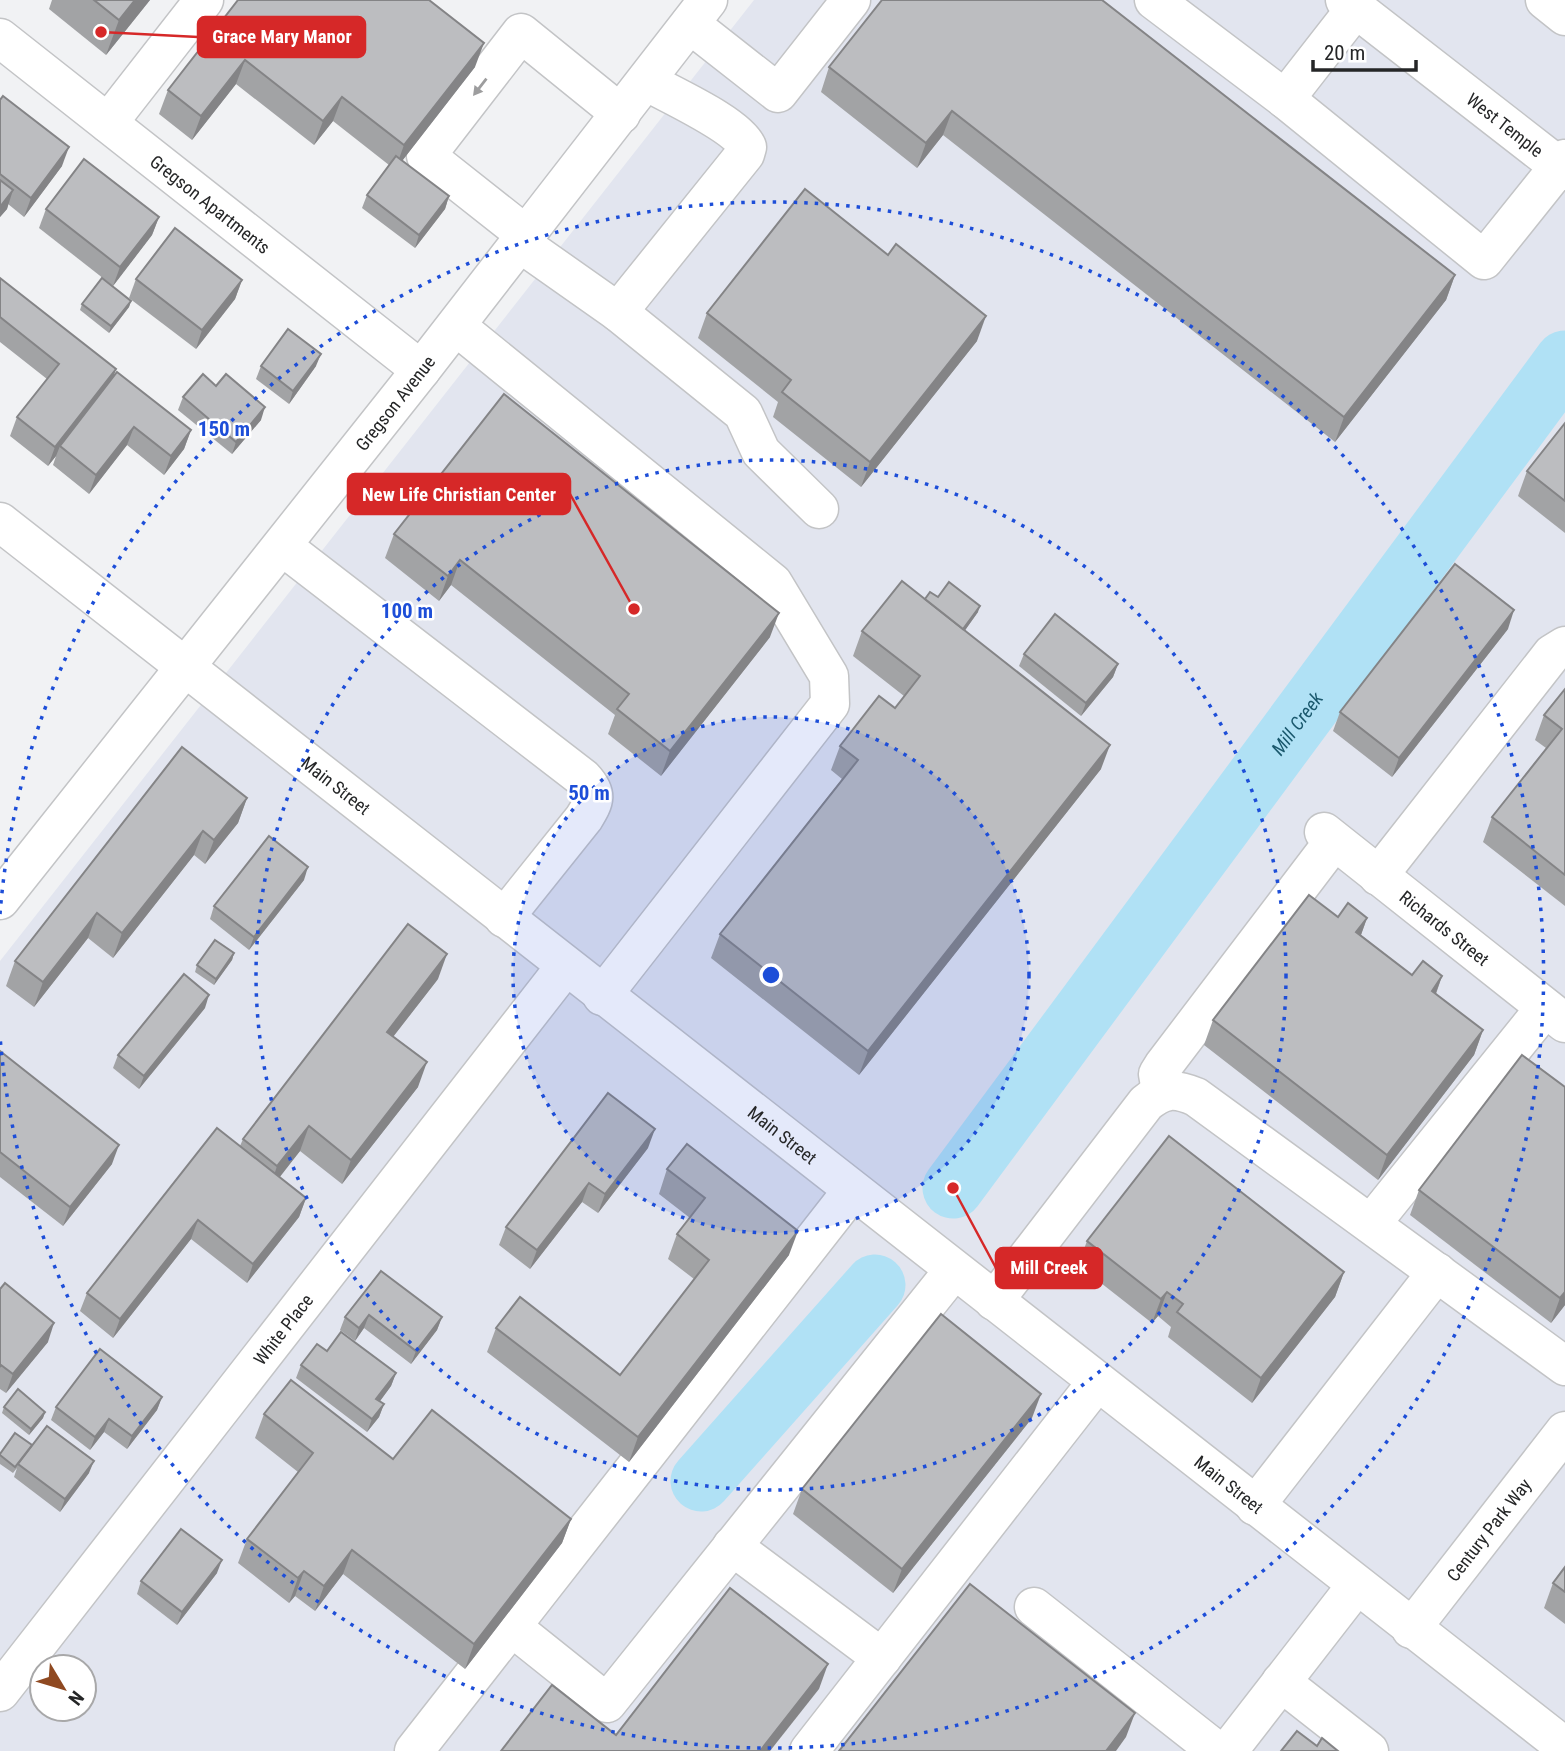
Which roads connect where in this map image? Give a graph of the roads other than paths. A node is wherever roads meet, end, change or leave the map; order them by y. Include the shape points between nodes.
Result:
1 (204, 0) edge
2 (851, 0) edge
3 (1154, 0) edge
4 (1545, 0) edge
5 (1350, 4) edge
6 (699, 12) edge
7 (1565, 16) edge
8 (0, 38) edge
9 (646, 81) junction
10 (1285, 99) junction
11 (621, 114) junction
12 (108, 123) junction
13 (1563, 165) edge
14 (523, 239) junction
15 (618, 312) junction
16 (456, 326) junction
17 (421, 370) junction
18 (819, 509) dead end
19 (0, 522) edge
20 (282, 546) junction
21 (1565, 646) edge
22 (186, 667) junction
23 (1378, 876) junction
24 (2, 894) edge
25 (504, 918) junction
26 (565, 967) junction
27 (602, 996) junction
28 (1555, 1016) edge
29 (1161, 1091) junction
30 (852, 1191) junction
31 (1371, 1224) junction
32 (954, 1270) junction
33 (1437, 1272) junction
34 (994, 1301) junction
35 (1565, 1366) edge
36 (1097, 1382) junction
37 (1565, 1431) edge
38 (1255, 1506) junction
39 (733, 1546) junction
40 (1356, 1586) junction
41 (1034, 1607) dead end
42 (512, 1628) junction
43 (1411, 1629) junction
44 (12, 1651) edge
45 (882, 1658) junction
46 (1281, 1682) junction
47 (0, 1692) edge
48 (1565, 1747) edge
49 (414, 1751) edge
50 (809, 1751) edge
51 (1217, 1751) edge
52 (1228, 1751) edge
53 (1369, 1751) edge

1 - 12 street
2 - 6 street via 778,93
3 - 10 street
4 - 7 street
5 - 10 street
5 - 13 street, West Temple
6 - 9 street, Gregson Avenue
8 - 12 street, Gregson Apartments
9 - 11 street, Gregson Avenue
9 - 15 street via 718,119 747,147
10 - 13 street via 1484,260
11 - 14 street, Gregson Avenue
11 -> 14 street via 521,33 426,156
12 - 17 street, Gregson Apartments
14 - 15 street
14 - 16 street, Gregson Avenue
15 - 18 street via 743,413 761,452
16 - 17 street, Gregson Avenue
16 - 27 street via 773,583 829,676 830,704
17 - 20 street, Gregson Avenue
19 - 22 street, Main Street
20 - 22 street, Gregson Avenue
20 - 25 street via 594,790 595,801 584,818
21 - 23 street via 1552,654
22 - 24 street, Gregson Avenue
22 - 25 street, Main Street
23 - 28 street, Richards Street
23 - 29 street, Richards Street via 1329,837 1163,1066 1158,1074
25 - 26 street, Main Street
26 - 27 street, Main Street
26 - 44 street, White Place
27 - 30 street, Main Street
28 - 31 street
29 - 31 street via 1178,1089 1196,1097
29 - 34 street via 1138,1113
30 - 32 street, Main Street
30 - 42 street
31 - 33 street
32 - 34 street, Main Street
32 - 39 street
33 - 35 street
33 - 38 street
34 - 36 street, Main Street
36 - 38 street, Main Street
36 - 45 street
37 - 43 street, Century Park Way
38 - 40 street, Main Street
39 - 42 street via 607,1703
39 - 45 street
40 - 43 street, Main Street
40 - 46 street
41 - 51 street
42 - 49 street
43 - 48 street, Main Street
44 - 47 street, White Place
45 - 50 street
46 - 52 street
46 - 53 street

